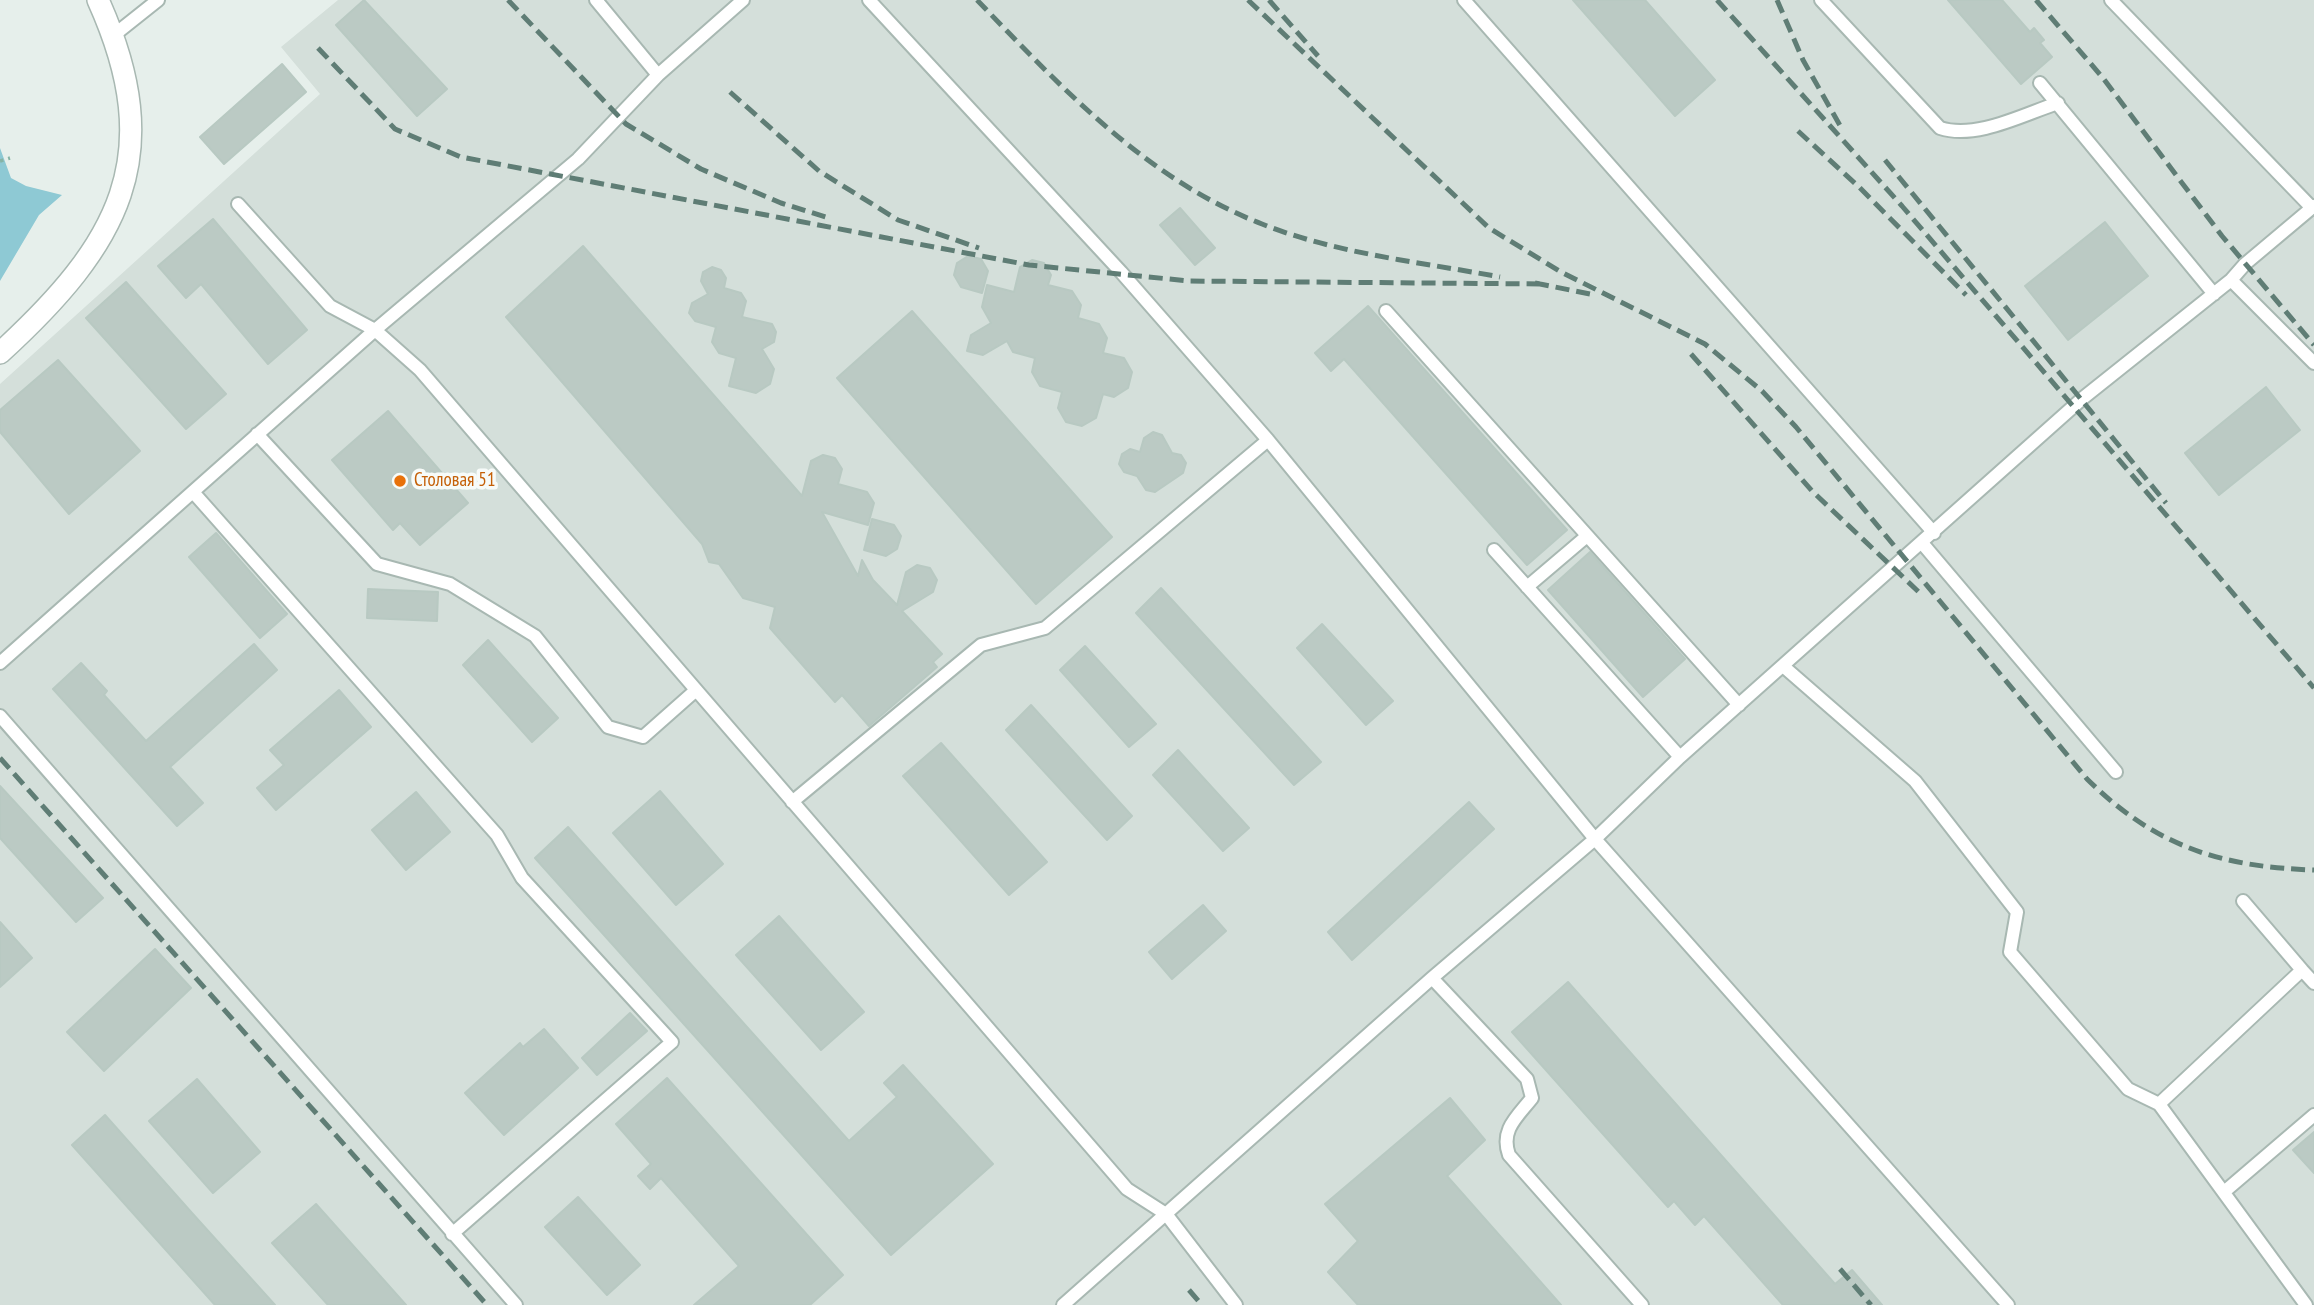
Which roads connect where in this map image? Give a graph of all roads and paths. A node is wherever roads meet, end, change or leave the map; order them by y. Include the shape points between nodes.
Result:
1 (98, 0) edge
2 (158, 0) edge
3 (596, 0) edge
4 (743, 0) edge
5 (869, 0) edge
6 (1464, 0) edge
7 (1821, 0) edge
8 (2111, 0) edge
9 (114, 35) junction
10 (658, 75) junction
11 (2040, 83) dead end
12 (2058, 103) junction
13 (10, 158) dead end
14 (0, 161) edge
15 (238, 204) dead end
16 (2313, 207) edge
17 (2231, 280) junction
18 (2214, 294) junction
19 (1386, 311) dead end
20 (375, 330) junction
21 (0, 353) edge
22 (2314, 363) edge
23 (257, 435) junction
24 (1268, 440) junction
25 (193, 492) junction
26 (1934, 533) junction
27 (1587, 536) junction
28 (1923, 543) junction
29 (1494, 550) dead end
30 (1528, 587) junction
31 (0, 663) edge
32 (1783, 666) junction
33 (695, 691) junction
34 (1739, 705) junction
35 (0, 716) edge
36 (1680, 757) junction
37 (2116, 772) dead end
38 (792, 802) junction
39 (1595, 839) junction
40 (2243, 901) dead end
41 (2302, 970) junction
42 (1432, 978) junction
43 (2314, 983) edge
44 (2159, 1104) junction
45 (2314, 1115) edge
46 (2224, 1192) junction
47 (1166, 1214) junction
48 (452, 1234) junction
49 (516, 1305) edge
50 (1063, 1305) edge
51 (1236, 1305) edge
52 (1642, 1305) edge
53 (2008, 1305) edge
54 (2306, 1305) edge

1 - 9 street
2 - 9 lane
3 - 10 lane
4 - 10 lane
5 - 24 lane via 1121,272
6 - 26 lane
7 - 12 lane via 1940,128 1952,132 1976,129
8 - 16 lane
9 - 21 street via 130,105 129,158 121,201 87,257
10 - 20 lane via 578,159
11 - 12 lane
12 - 18 lane
13 - 14 path
15 - 20 lane via 330,306
16 - 17 lane
17 - 18 lane
17 - 22 lane
18 - 26 lane via 2083,398
19 - 27 lane
20 - 23 lane
20 - 33 lane via 420,370
23 - 25 lane
23 - 33 lane via 377,564 450,584 535,636 608,727 643,737
24 - 38 lane via 1045,628 981,645
24 - 39 lane
25 - 31 lane
25 - 48 lane via 497,835 522,878 673,1042
26 - 28 lane
27 - 30 lane
27 - 34 lane
28 - 32 lane
28 - 37 lane
29 - 30 lane
30 - 36 lane
32 - 34 lane
32 - 44 lane via 1915,782 2017,912 2010,952 2128,1089
33 - 38 lane
34 - 36 lane
35 - 48 lane
36 - 39 lane
38 - 47 lane via 1127,1189
39 - 42 lane
39 - 53 lane
40 - 41 lane
41 - 43 lane
41 - 44 lane
42 - 47 lane
42 - 52 lane via 1527,1079 1532,1098 1507,1129 1504,1141 1509,1155
44 - 46 lane
45 - 46 lane
46 - 54 lane
47 - 50 lane
47 - 51 lane
48 - 49 lane

